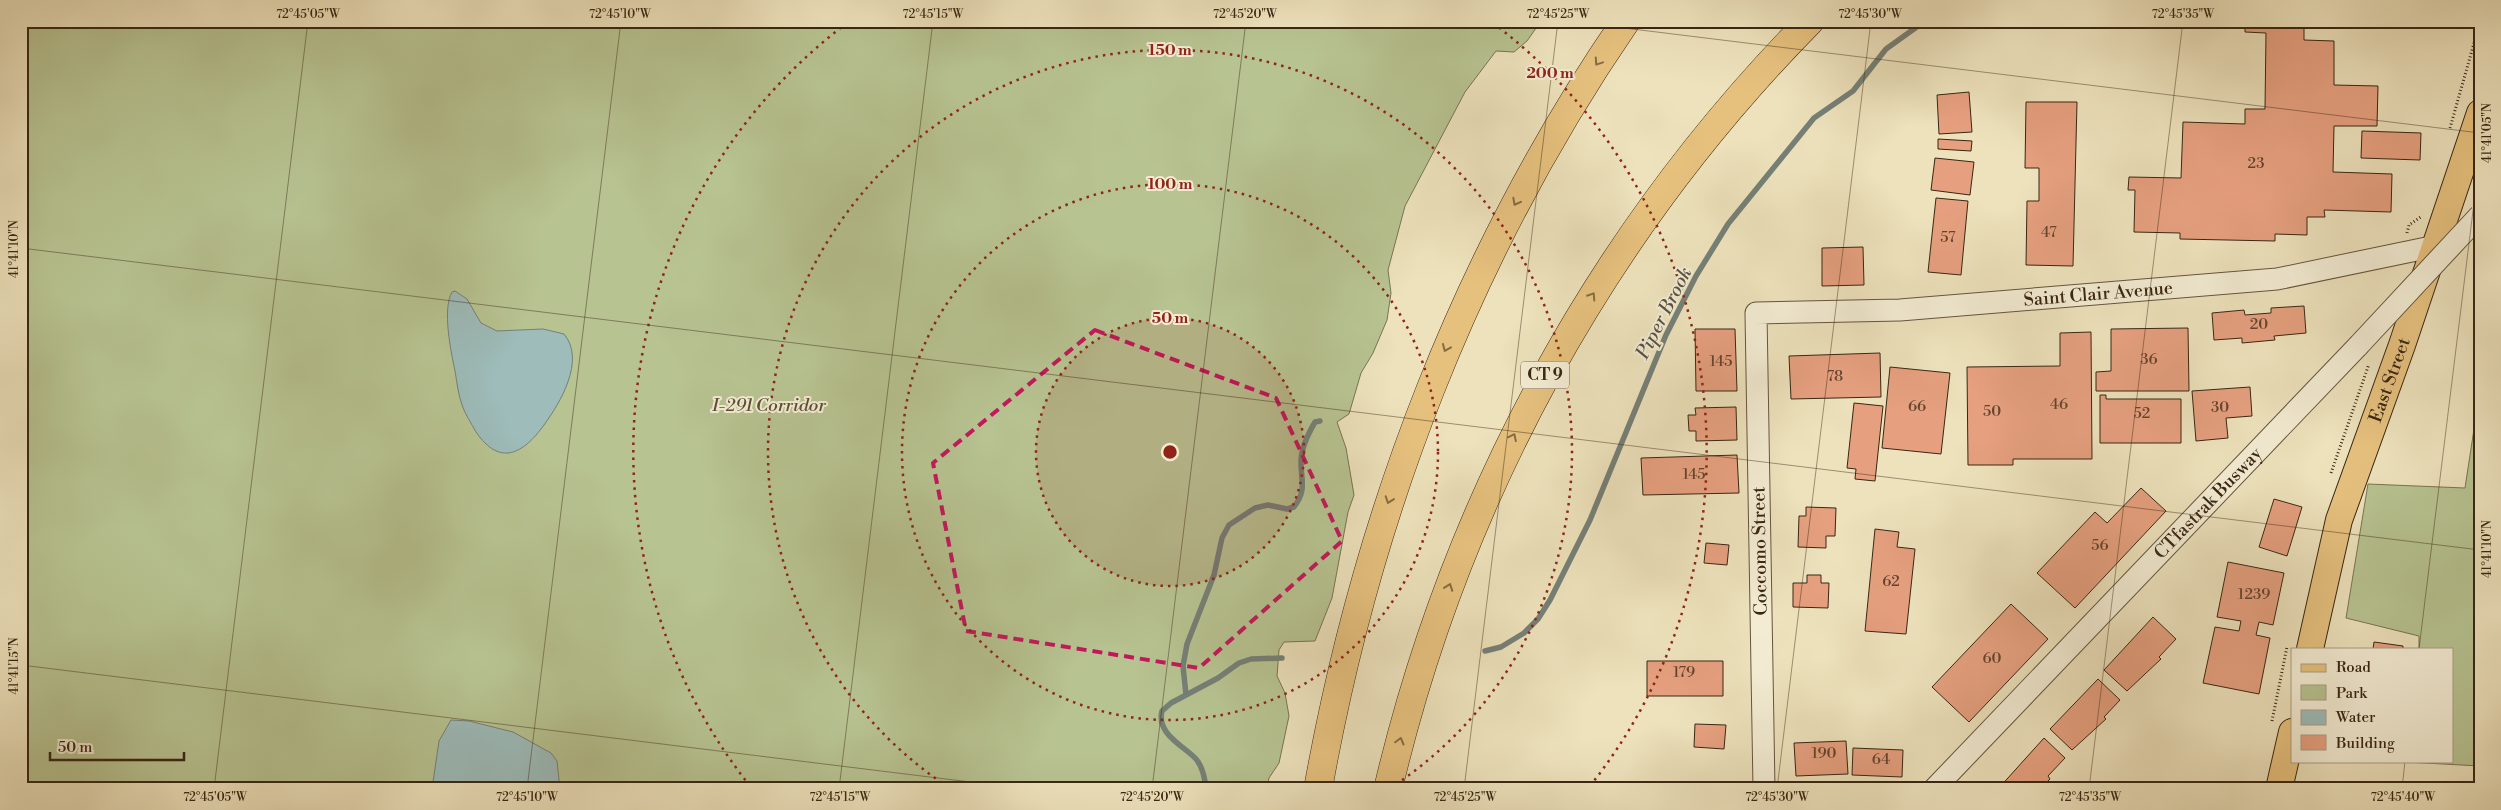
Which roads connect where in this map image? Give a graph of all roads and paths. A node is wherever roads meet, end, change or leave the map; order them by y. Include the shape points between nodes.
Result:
1 (1626, 21) edge
2 (1810, 21) edge
3 (2480, 22) edge
4 (2480, 113) edge
5 (2448, 135) dead end
6 (2425, 214) dead end
7 (2480, 215) edge
8 (2409, 225) dead end
9 (2436, 246) junction
10 (1756, 313) joint
11 (2310, 648) edge
12 (2291, 736) edge
13 (1318, 789) edge
14 (1388, 789) edge
15 (1764, 789) edge
16 (1934, 789) edge
17 (2279, 789) edge

1 -> 13 highway via 1569,107 1519,196 1464,305 1431,385 1387,505 1364,582 1341,673
14 -> 2 highway, CT 9 via 1424,658 1457,566 1501,463 1545,376 1603,278 1666,188 1735,103
3 - 5 path
4 - 9 main road, East Street
6 - 8 path
7 - 16 street, CTfastrak Busway, bridge
9 - 10 street, Saint Clair Avenue via 2277,279 1900,310
9 - 11 main road, East Street via 2344,505 2327,566
10 - 15 street, Coccomo Street
12 - 17 main road

